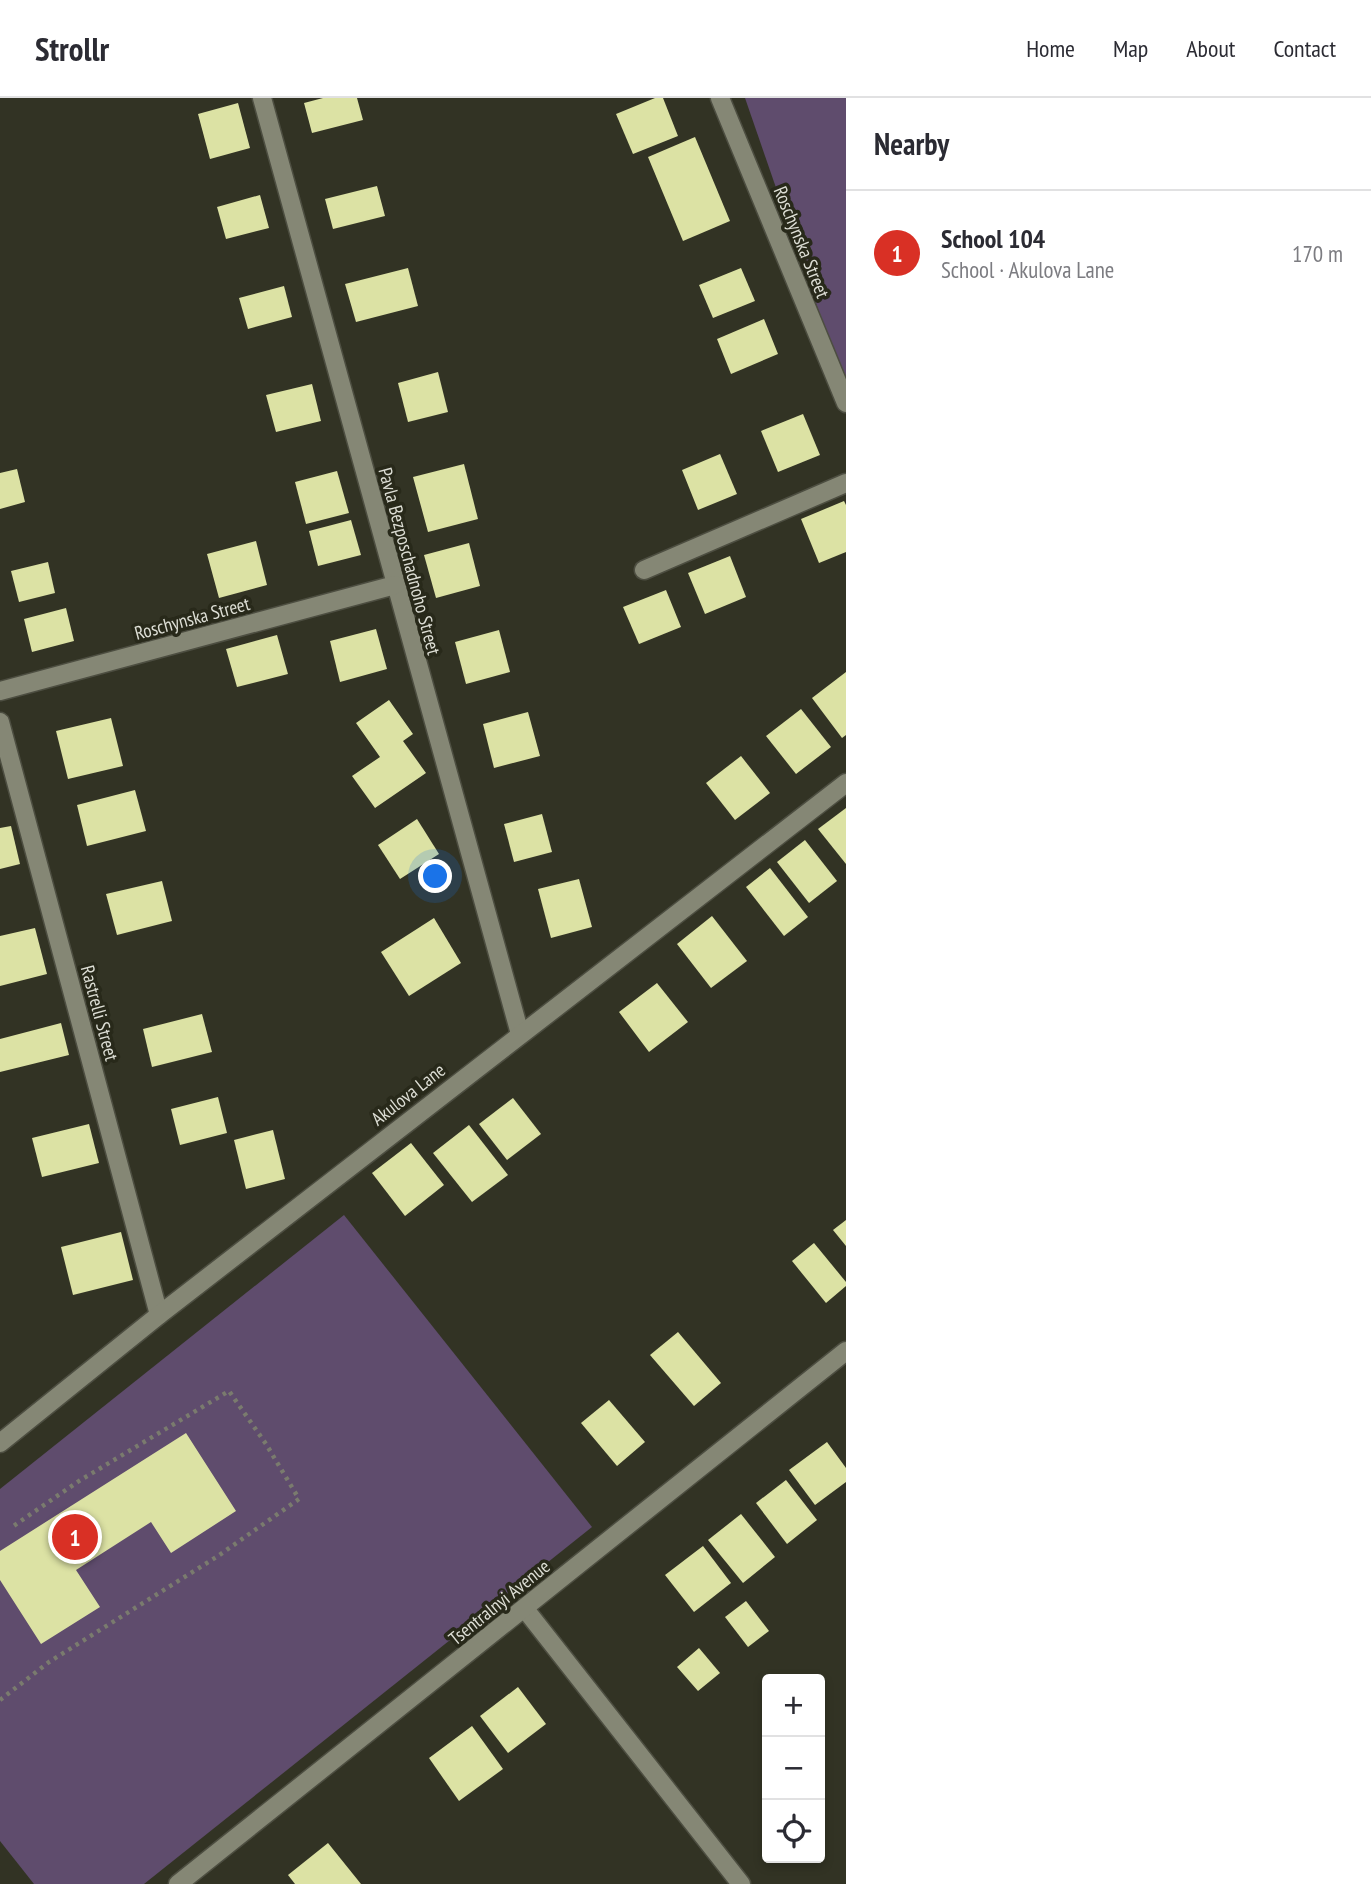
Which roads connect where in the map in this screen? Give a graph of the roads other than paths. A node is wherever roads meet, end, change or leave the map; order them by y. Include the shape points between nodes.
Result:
1 (262, 98) edge
2 (720, 98) edge
3 (846, 403) edge
4 (846, 483) edge
5 (644, 570) dead end
6 (395, 585) junction
7 (0, 691) edge
8 (0, 722) edge
9 (846, 783) edge
10 (520, 1034) junction
11 (159, 1315) junction
12 (846, 1351) edge
13 (0, 1443) edge
14 (525, 1609) junction
15 (178, 1884) edge
16 (741, 1884) edge

1 - 6 street, Pavla Bezposchadnoho Street
2 - 3 street, Roschynska Street
4 - 5 street
6 - 7 street, Roschynska Street
6 - 10 street, Pavla Bezposchadnoho Street
8 - 11 street, Rastrelli Street
9 - 10 street, Akulova Lane
10 - 11 street, Akulova Lane
11 - 13 street, Akulova Lane
12 - 14 street, Tsentralnyi Avenue
14 - 15 street, Tsentralnyi Avenue
14 - 16 street

